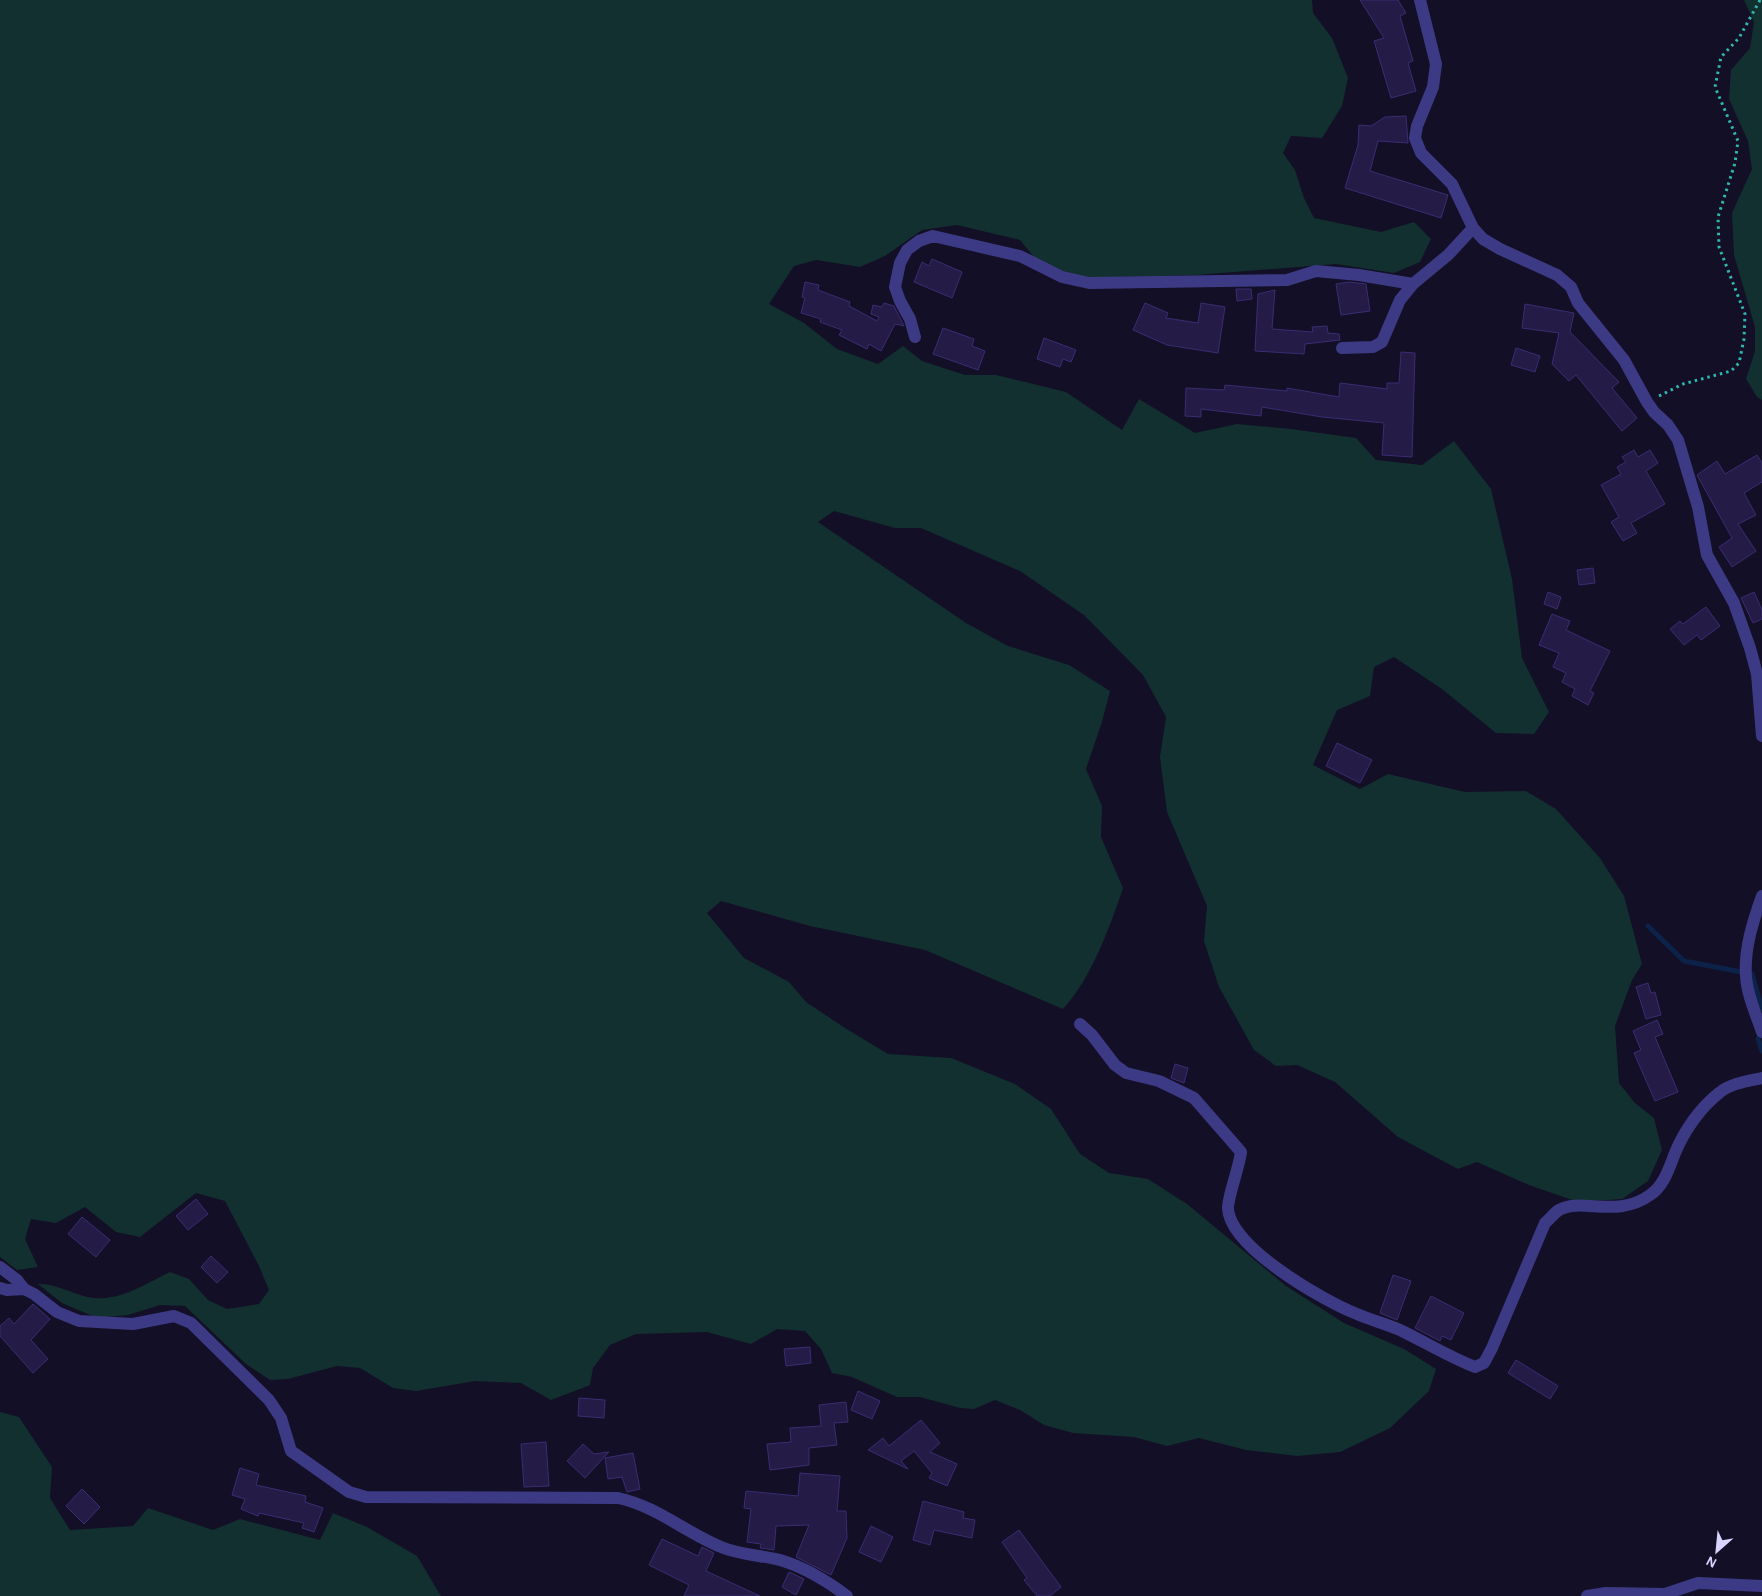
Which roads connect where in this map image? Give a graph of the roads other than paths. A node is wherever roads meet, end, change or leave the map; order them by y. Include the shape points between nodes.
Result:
1 (1420, 0) edge
2 (1473, 228) junction
3 (1413, 284) junction
4 (915, 337) dead end
5 (1342, 348) dead end
6 (1762, 736) edge
7 (1762, 896) edge
8 (1080, 1024) dead end
9 (1762, 1032) edge
10 (1762, 1078) edge
11 (0, 1267) edge
12 (0, 1288) edge
13 (24, 1289) junction
14 (1762, 1586) edge
15 (1666, 1595) edge
16 (846, 1596) edge
17 (1587, 1596) edge

1 - 2 street via 1436,64 1433,87 1415,138 1421,153 1452,184
2 - 3 street via 1438,265
2 - 6 street via 1483,239 1557,275 1571,287 1589,320 1624,360 1654,412 1668,424 1683,454 1708,555 1734,604 1752,657 1757,674
3 - 4 street via 1358,274 1316,272 1287,280 1090,283 1062,277 1020,256 933,236 918,241 907,250 900,263 896,288
3 - 5 street via 1400,300 1382,342 1373,347
7 - 9 street via 1747,950 1746,976
8 - 10 street via 1126,1073 1159,1081 1194,1098 1232,1140 1241,1152 1228,1208 1234,1228 1250,1247 1317,1294 1475,1367 1484,1363 1492,1348 1545,1224 1559,1210 1572,1207 1616,1208 1636,1204 1652,1195 1665,1178 1684,1132 1704,1109 1720,1092 1739,1083
11 - 13 street
12 - 13 street
13 - 16 street via 57,1312 79,1321 133,1324 174,1316 191,1323 269,1400 281,1418 291,1451 349,1492 375,1498 618,1498 638,1502 722,1548 780,1560 827,1581
14 - 15 street via 1698,1584
15 - 17 street via 1606,1593

